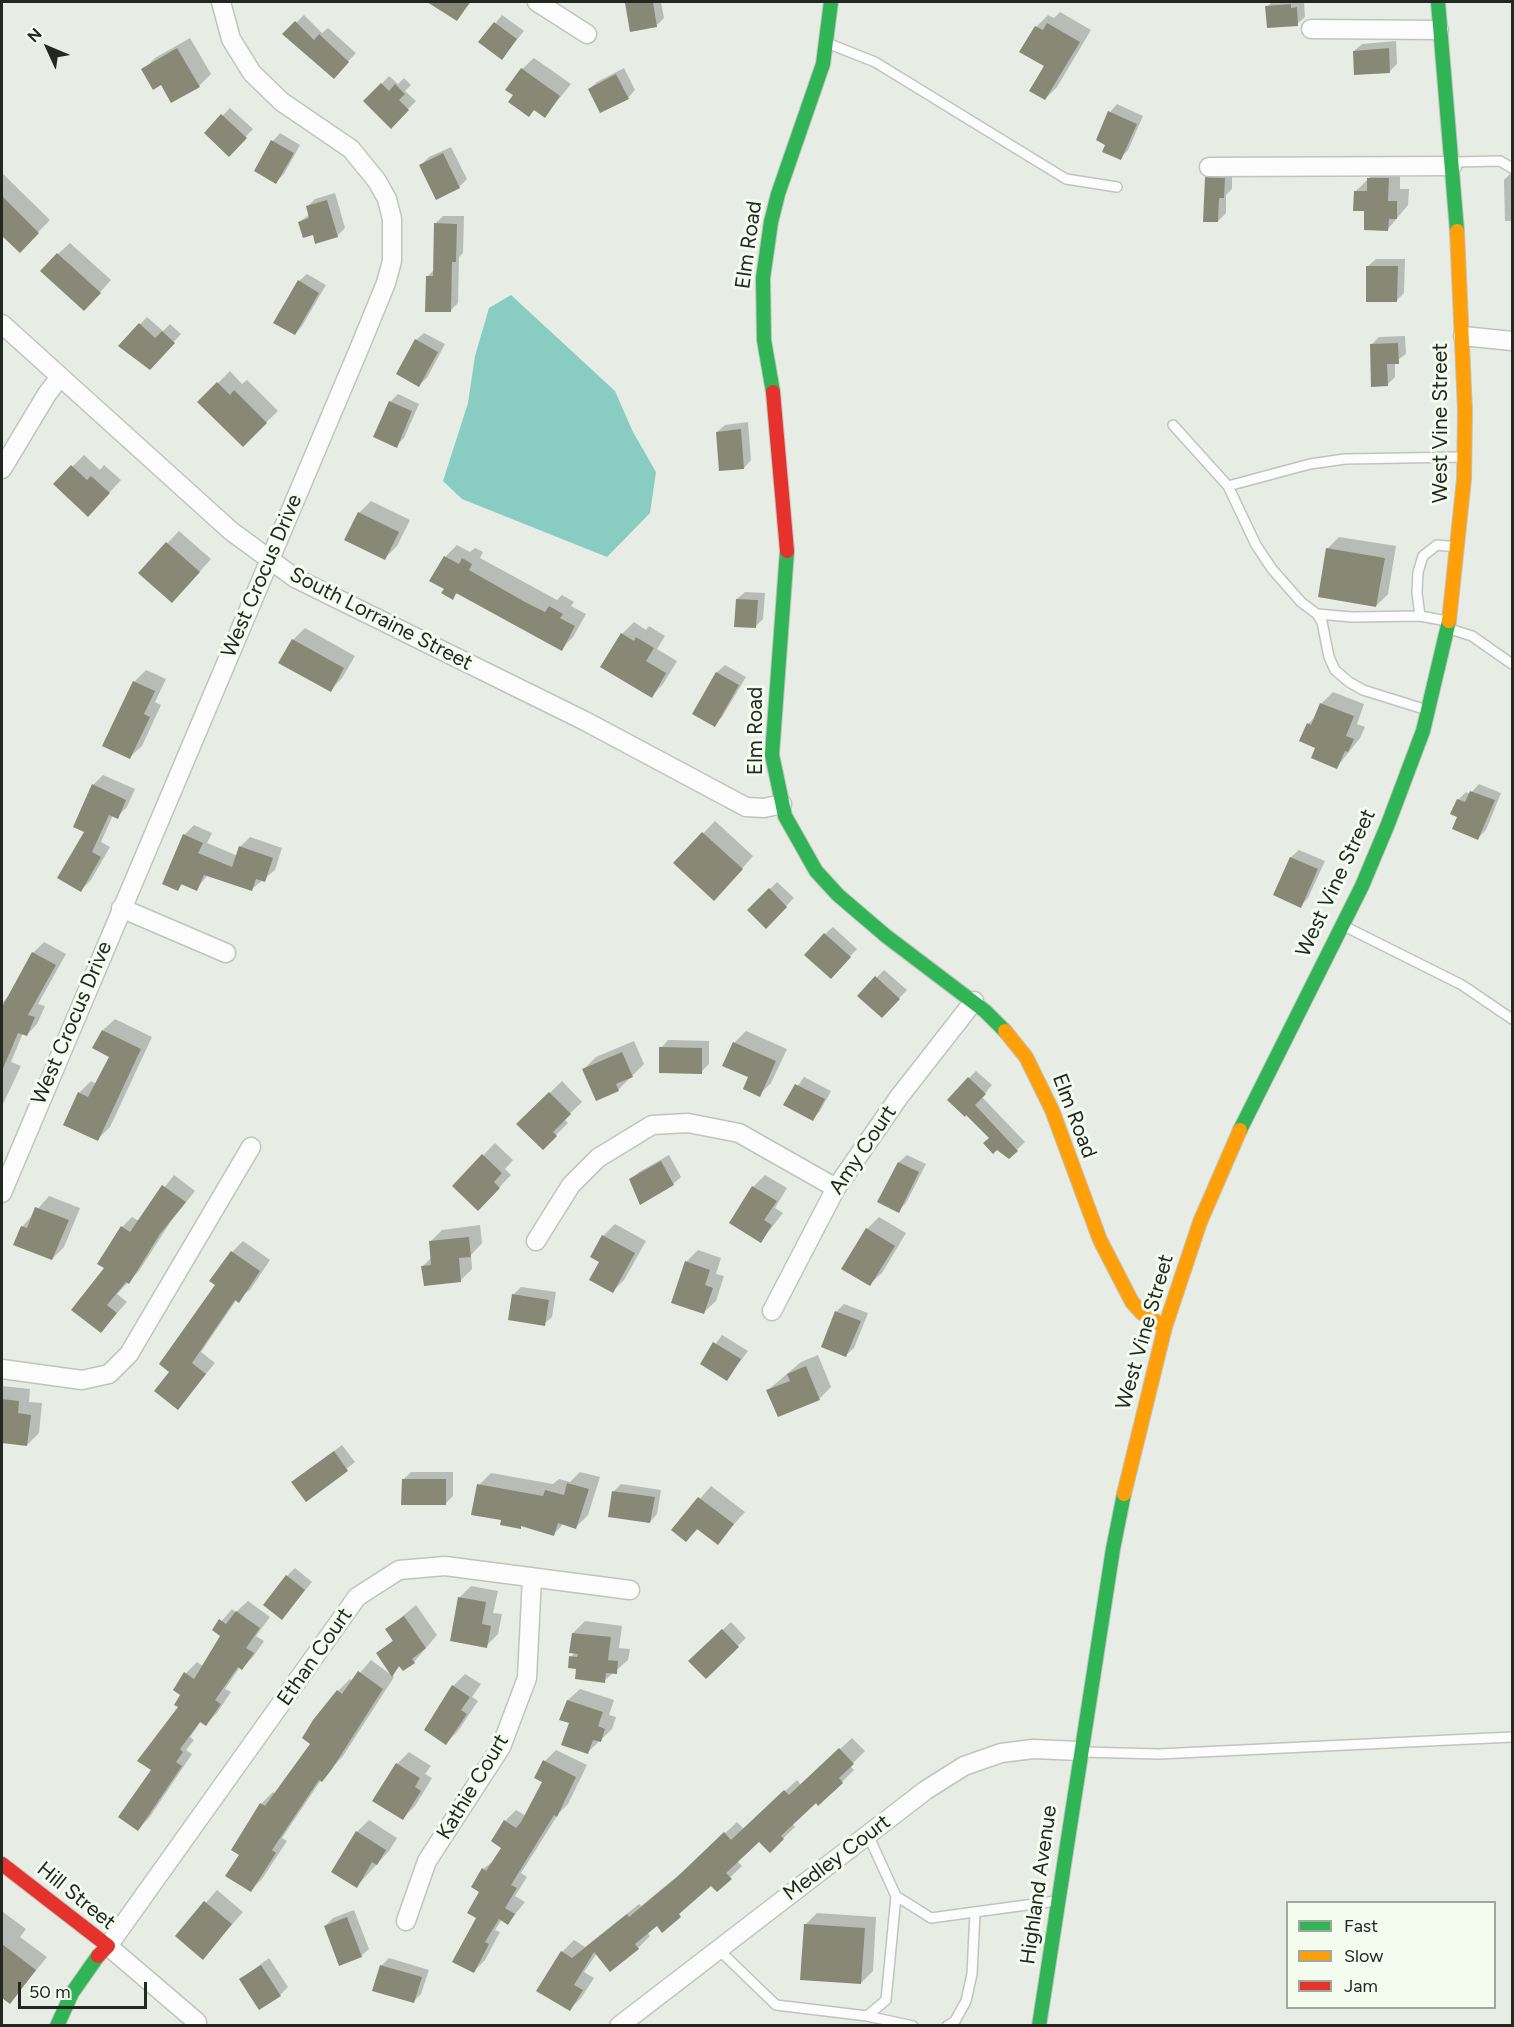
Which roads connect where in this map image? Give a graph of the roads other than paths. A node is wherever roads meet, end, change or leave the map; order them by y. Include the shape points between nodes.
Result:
1 (221, 2) edge
2 (537, 2) edge
3 (831, 2) edge
4 (1438, 2) edge
5 (1311, 30) dead end
6 (1439, 30) junction
7 (587, 34) dead end
8 (827, 43) junction
9 (1452, 164) junction
10 (1209, 167) dead end
11 (1512, 168) edge
12 (1117, 187) dead end
13 (2, 324) edge
14 (1463, 336) junction
15 (1512, 341) edge
16 (60, 377) junction
17 (1173, 425) dead end
18 (1464, 457) junction
19 (2, 469) edge
20 (1228, 486) junction
21 (1459, 547) junction
22 (268, 560) junction
23 (1317, 614) junction
24 (1420, 616) junction
25 (1449, 625) junction
26 (1512, 664) edge
27 (1429, 711) junction
28 (782, 804) junction
29 (121, 908) junction
30 (1342, 926) junction
31 (226, 953) dead end
32 (974, 1001) junction
33 (1512, 1019) edge
34 (251, 1147) dead end
35 (836, 1188) junction
36 (2, 1193) edge
37 (536, 1241) dead end
38 (772, 1311) dead end
39 (1165, 1327) junction
40 (2, 1369) edge
41 (532, 1577) junction
42 (630, 1590) dead end
43 (1512, 1737) edge
44 (1080, 1751) junction
45 (867, 1835) junction
46 (2, 1864) edge
47 (896, 1896) junction
48 (1058, 1901) junction
49 (975, 1912) junction
50 (405, 1921) dead end
51 (108, 1946) junction
52 (717, 1947) junction
53 (867, 2016) junction
54 (197, 2022) dead end
55 (57, 2025) edge
56 (619, 2025) edge
57 (913, 2025) edge
58 (947, 2025) edge
59 (1039, 2025) edge

1 - 22 street, West Crocus Drive via 231,39 252,74 282,102 335,137 365,164 387,199 394,240 386,283
2 - 7 street
3 - 8 main road, Elm Road
4 - 6 main road, West Vine Street
5 - 6 street
6 - 9 main road, West Vine Street
8 - 12 lane via 875,62 1066,179
8 - 28 main road, Elm Road via 778,194 763,278 764,340 787,532 772,755
9 - 10 street
9 - 11 lane via 1500,161
9 - 14 main road, West Vine Street
13 - 16 street, South Lorraine Street
14 - 15 street
14 - 18 main road, West Vine Street
16 - 19 street
16 - 22 street, South Lorraine Street
17 - 20 lane
18 - 20 lane via 1345,459
18 - 21 main road, West Vine Street
20 - 23 lane via 1272,569
21 - 24 lane via 1437,545 1423,556 1418,572
21 - 25 main road, West Vine Street
22 - 28 street, South Lorraine Street via 295,578 585,721 746,807
22 - 29 street, West Crocus Drive
23 - 24 lane
23 - 27 lane via 1335,670 1349,682
24 - 25 lane
25 - 26 lane
25 - 27 main road, West Vine Street
27 - 30 main road, West Vine Street via 1388,824
28 - 32 main road, Elm Road via 799,844 838,895
29 - 31 street
29 - 36 street, West Crocus Drive
30 - 33 lane via 1462,985
30 - 39 main road, West Vine Street via 1281,1043 1200,1222
32 - 35 street, Amy Court via 899,1097
32 - 39 main road, Elm Road via 1026,1058 1052,1110 1100,1240 1132,1302
34 - 40 street via 129,1354 109,1374 82,1380
35 - 37 street via 739,1133 688,1123 652,1125 598,1158 571,1185
35 - 38 street, Amy Court
39 - 44 main road, West Vine Street via 1128,1476
41 - 42 street, Ethan Court
41 - 50 street, Kathie Court via 527,1678 501,1747 427,1861
41 - 51 street, Ethan Court via 445,1566 399,1570 357,1597
43 - 44 lane via 1192,1753
44 - 45 street, Medley Court via 1033,1749 983,1758 945,1777
44 - 48 main road, Highland Avenue
45 - 47 lane
45 - 52 street, Medley Court
46 - 51 main road, Hill Street
47 - 49 lane via 932,1918
47 - 53 lane via 886,2000
48 - 49 lane
48 - 59 main road, Highland Avenue
49 - 58 lane via 972,1974 966,2001 955,2021
51 - 54 street
51 - 55 main road, Hill Street via 72,1993
52 - 53 lane via 776,2005
52 - 56 street, Medley Court
53 - 57 lane

